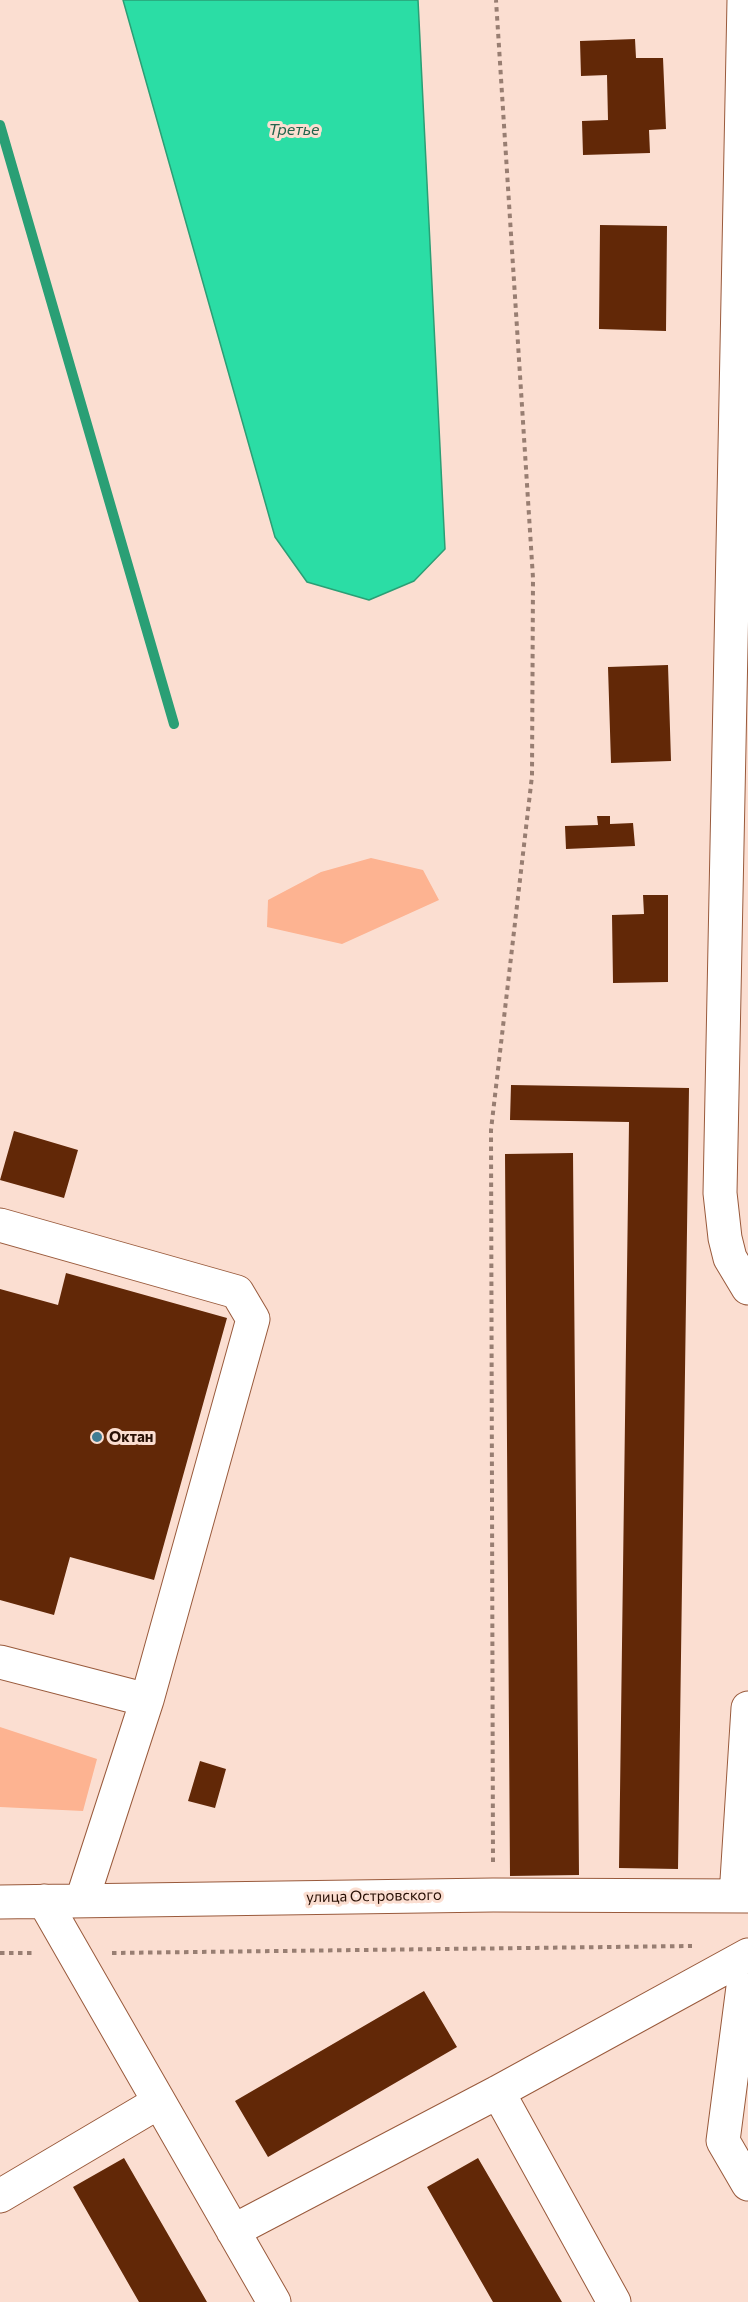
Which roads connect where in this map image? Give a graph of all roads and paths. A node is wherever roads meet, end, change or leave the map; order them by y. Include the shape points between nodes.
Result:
1 (496, 0) edge
2 (744, 0) edge
3 (745, 197) edge
4 (0, 1225) edge
5 (748, 1288) edge
6 (0, 1662) edge
7 (147, 1700) junction
8 (748, 1708) edge
9 (493, 1895) junction
10 (742, 1896) edge
11 (82, 1900) junction
12 (44, 1901) junction
13 (0, 1902) edge
14 (701, 1946) dead end
15 (0, 1953) edge
16 (73, 1953) junction
17 (747, 1955) edge
18 (498, 2092) junction
19 (159, 2102) junction
20 (748, 2184) edge
21 (0, 2196) edge
22 (233, 2231) junction
23 (274, 2302) edge
24 (614, 2302) edge

1 - 9 path via 533,578 532,776 490,1130
2 - 3 street
3 - 5 street via 720,1192 730,1258
4 - 7 street via 237,1292 253,1319
6 - 7 street
7 - 11 street
8 - 10 street
9 - 10 street, улица Островского
9 - 11 street, улица Островского
11 - 12 street, улица Островского
12 - 13 street, улица Островского
12 - 16 street
14 - 16 path
15 - 16 path
16 - 19 street
17 - 18 street
17 - 20 street via 723,2141
18 - 22 street
18 - 24 street
19 - 21 street
19 - 22 street
22 - 23 street

